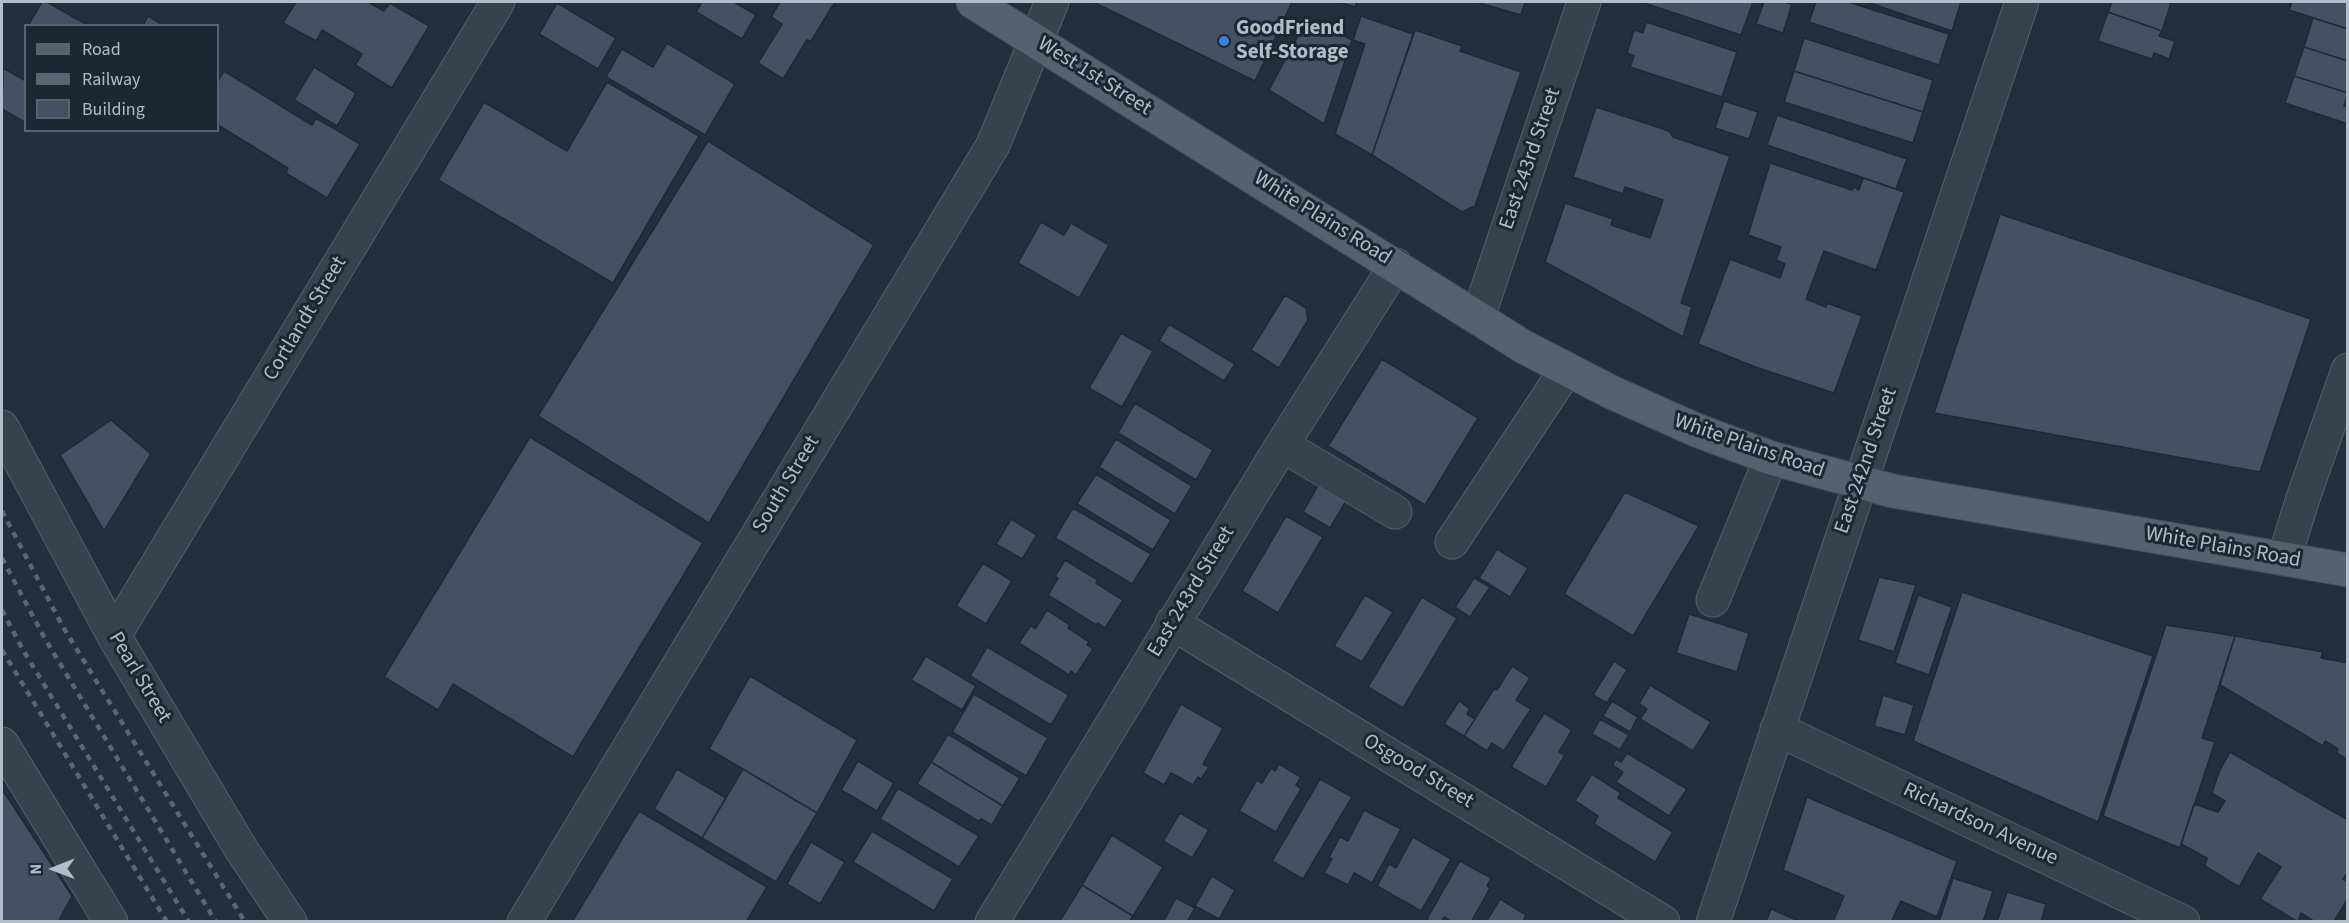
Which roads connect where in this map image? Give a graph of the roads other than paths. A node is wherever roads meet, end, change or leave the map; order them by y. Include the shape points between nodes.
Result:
1 (498, 2) edge
2 (973, 2) edge
3 (1052, 2) edge
4 (1584, 2) edge
5 (2022, 2) edge
6 (1036, 42) junction
7 (1215, 152) joint
8 (1396, 265) junction
9 (1478, 317) junction
10 (1566, 370) junction
11 (2348, 370) edge
12 (2, 427) edge
13 (1282, 445) junction
14 (1771, 458) junction
15 (1860, 483) junction
16 (1395, 513) dead end
17 (1452, 542) dead end
18 (2284, 559) junction
19 (2348, 570) edge
20 (1713, 600) dead end
21 (1172, 623) junction
22 (114, 636) junction
23 (1777, 729) junction
24 (2, 744) edge
25 (111, 921) edge
26 (290, 921) edge
27 (524, 921) edge
28 (992, 921) edge
29 (1663, 921) edge
30 (1713, 921) edge
31 (2183, 921) edge

1 - 22 street, Cortlandt Street
2 - 6 main road, West 1st Street
3 - 6 street, South Street
4 - 9 street, East 243rd Street
5 - 15 street, East 242nd Street
6 - 7 main road, West 1st Street
6 - 27 street, South Street via 993,145
7 - 8 main road, White Plains Road
8 - 9 main road, White Plains Road
8 - 13 street, East 243rd Street
9 - 10 main road, White Plains Road
10 - 14 main road, White Plains Road via 1653,412
10 - 17 street
11 - 18 street
12 - 22 street, Pearl Street
13 - 16 street
13 - 21 street, East 243rd Street
14 - 15 main road, White Plains Road
14 - 20 street
15 - 18 main road, White Plains Road
15 - 23 street, East 242nd Street
18 - 19 main road, White Plains Road
21 - 28 street, East 243rd Street
21 - 29 street, Osgood Street
22 - 26 street, Pearl Street via 241,849
23 - 30 street, East 242nd Street
23 - 31 street, Richardson Avenue
24 - 25 street

